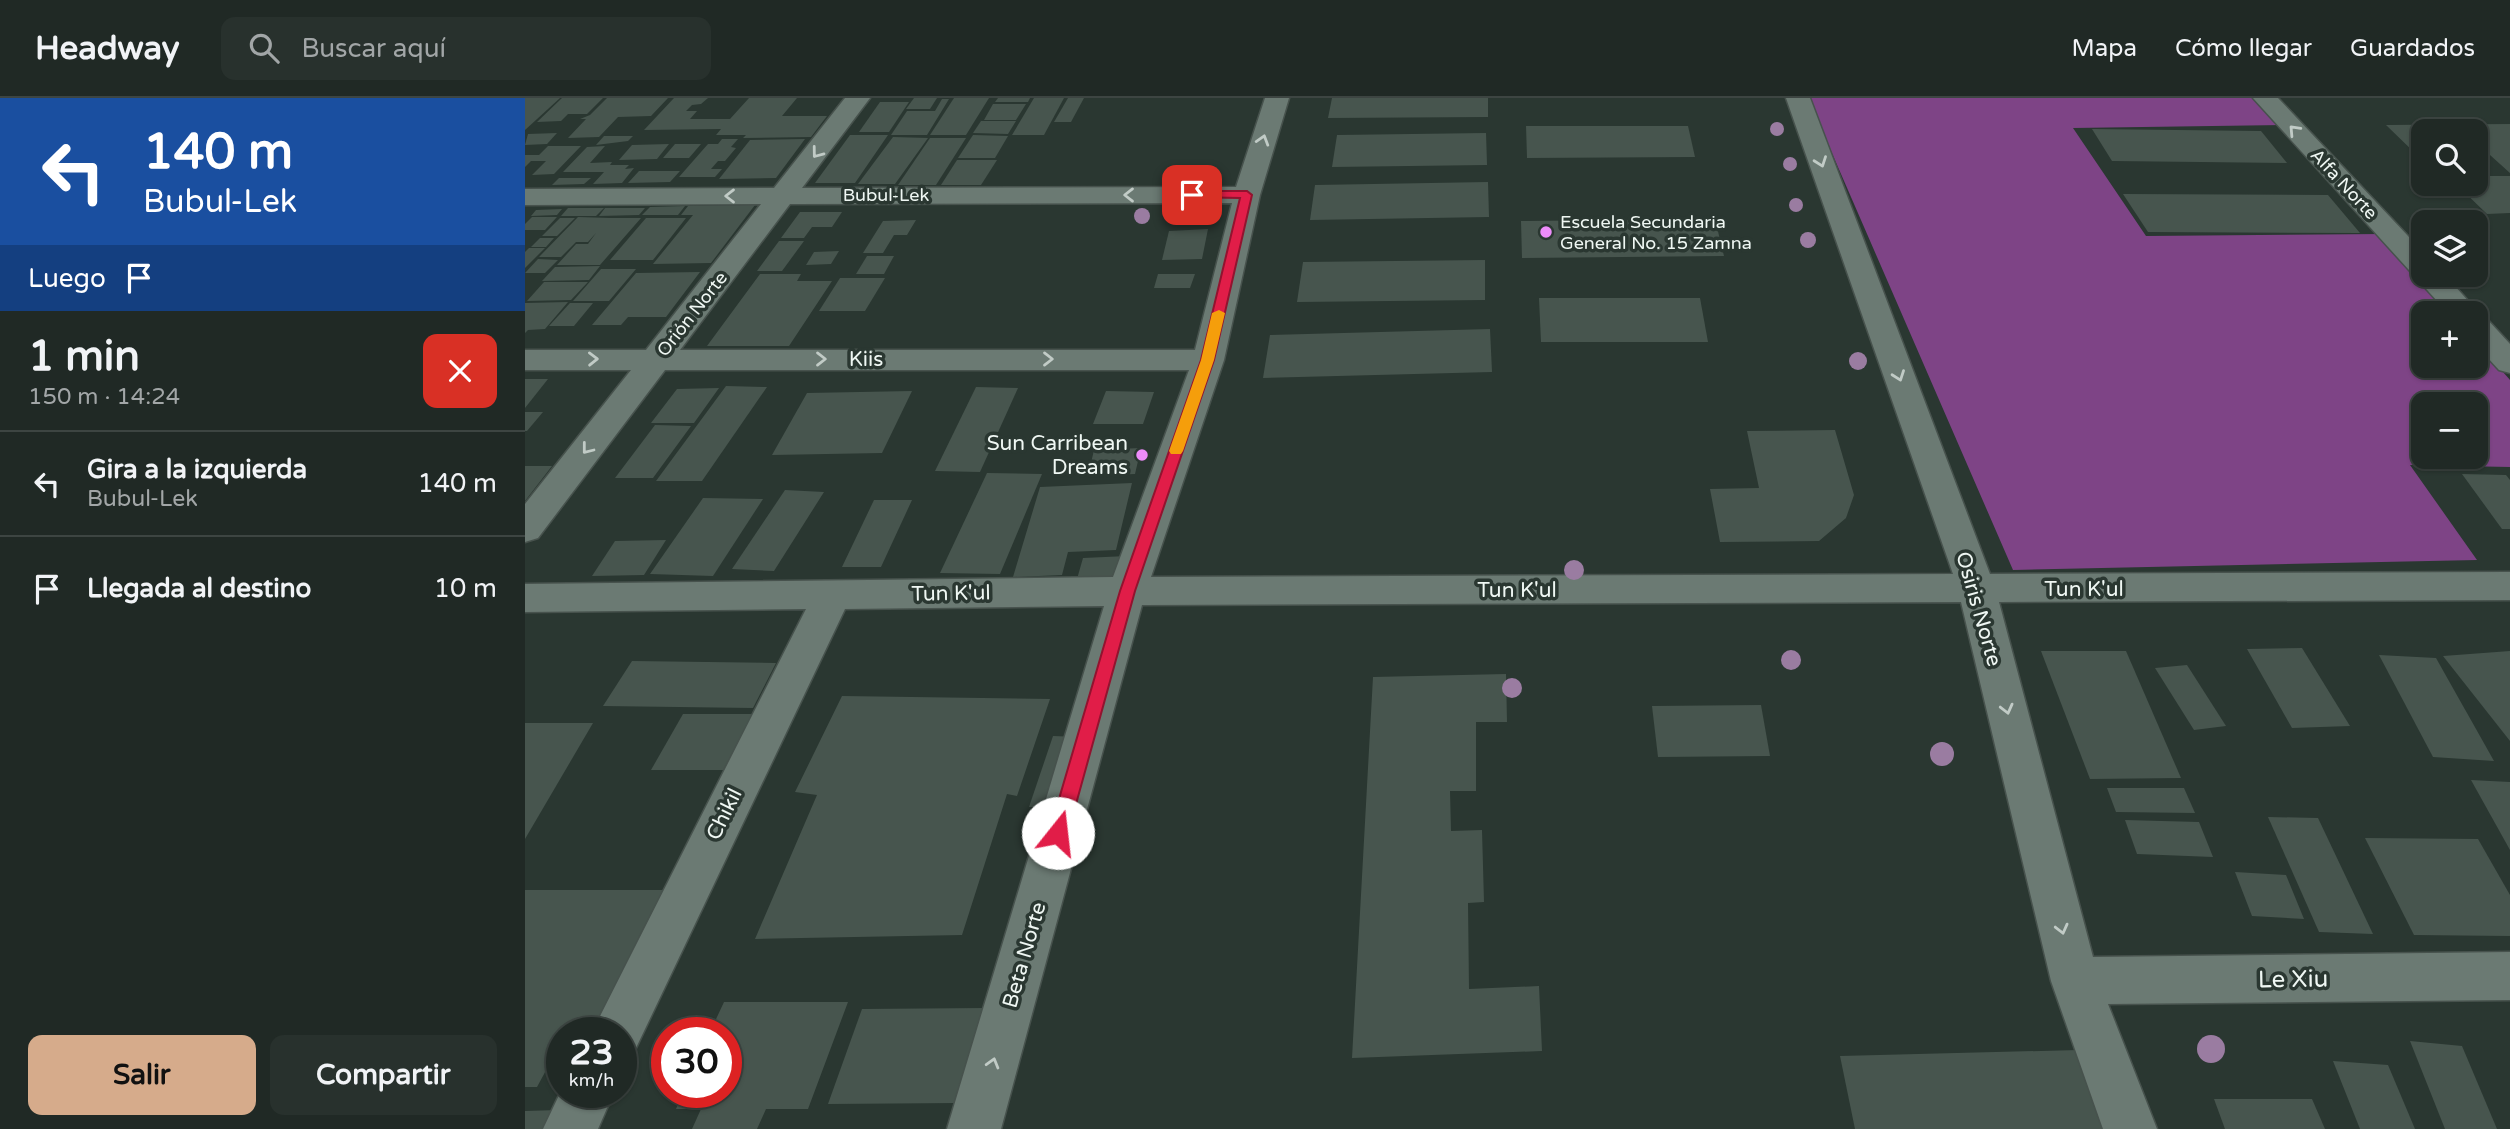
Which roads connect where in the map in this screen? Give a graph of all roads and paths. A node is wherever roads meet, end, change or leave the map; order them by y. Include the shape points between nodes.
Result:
1 (858, 98) edge
2 (1277, 98) edge
3 (1798, 98) edge
4 (2265, 98) edge
5 (785, 195) junction
6 (1247, 195) junction
7 (525, 197) edge
8 (2411, 256) edge
9 (2439, 287) edge
10 (2453, 301) edge
11 (2488, 339) edge
12 (657, 358) junction
13 (525, 360) edge
14 (1208, 360) junction
15 (2510, 363) edge
16 (525, 529) edge
17 (2510, 586) edge
18 (1976, 589) junction
19 (1127, 591) junction
20 (832, 595) junction
21 (525, 598) edge
22 (2510, 976) edge
23 (2075, 981) junction
24 (624, 1017) edge
25 (580, 1108) edge
26 (570, 1129) edge
27 (974, 1129) edge
28 (2130, 1129) edge

1 -> 5 street, Orión Norte
6 -> 2 street, Beta Norte
3 -> 18 street, Osiris Norte
8 -> 4 street, Alfa Norte
6 -> 5 street, Bubul-Lek
5 -> 7 street, Bubul-Lek
5 - 12 street, Orión Norte
6 - 14 street, Beta Norte
9 - 10 street
11 - 15 street
13 -> 12 street, Kiis
12 -> 14 street, Kiis
12 -> 16 street, Orión Norte
14 - 19 street, Beta Norte
17 - 18 street, Tun K'ul
18 - 19 street, Tun K'ul
18 -> 23 street, Osiris Norte
19 - 20 street, Tun K'ul
27 -> 19 street, Beta Norte
20 - 21 street, Tun K'ul
20 - 24 street, Chikil
22 - 23 street, Le Xiu
23 - 28 street, Osiris Norte
25 - 26 street

